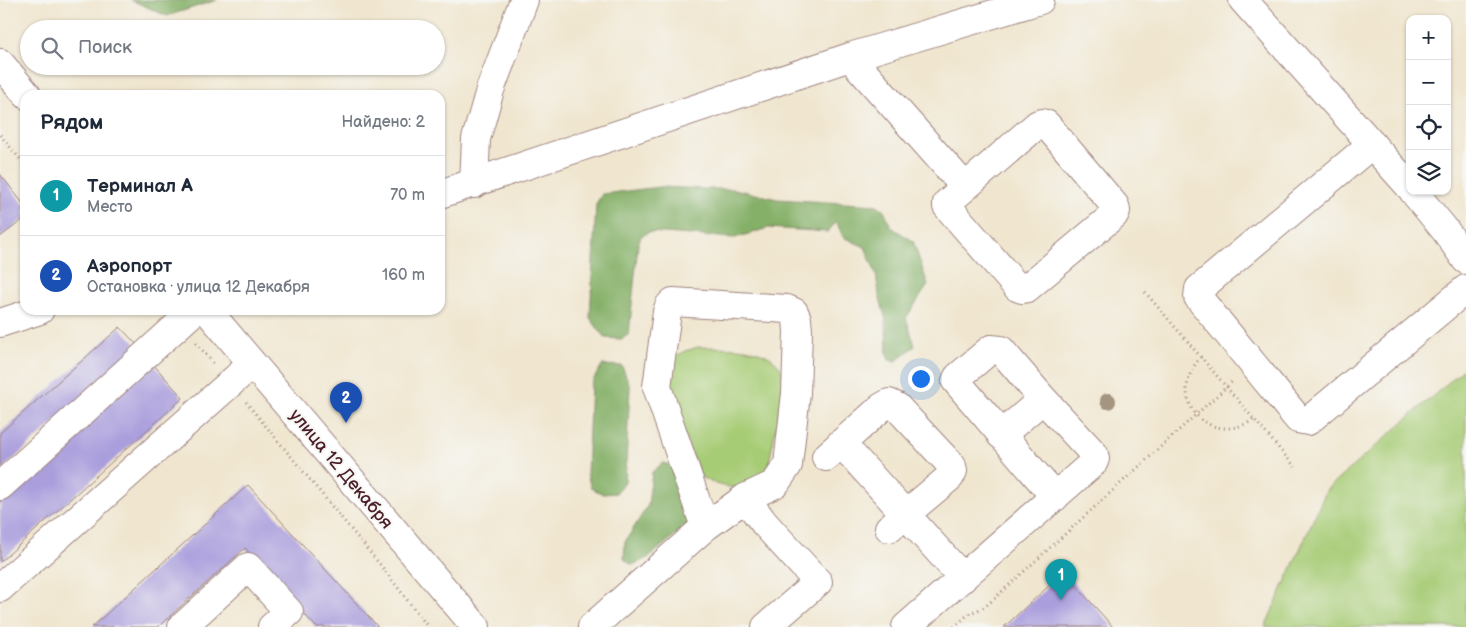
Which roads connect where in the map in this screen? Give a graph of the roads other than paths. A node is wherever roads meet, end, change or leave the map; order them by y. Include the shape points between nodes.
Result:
1 (524, 0) edge
2 (1040, 0) edge
3 (1243, 0) edge
4 (850, 57) junction
5 (0, 63) edge
6 (23, 90) edge
7 (1372, 144) junction
8 (1406, 182) edge
9 (474, 184) junction
10 (965, 187) junction
11 (445, 193) edge
12 (1416, 195) edge
13 (1466, 260) edge
14 (1466, 289) edge
15 (25, 315) edge
16 (211, 315) edge
17 (188, 317) edge
18 (0, 323) edge
19 (252, 364) junction
20 (1043, 399) junction
21 (1001, 435) junction
22 (0, 486) edge
23 (1055, 497) junction
24 (745, 498) junction
25 (898, 521) junction
26 (705, 527) junction
27 (963, 578) junction
28 (0, 588) edge
29 (182, 627) edge
30 (272, 627) edge
31 (476, 627) edge
32 (592, 627) edge
33 (766, 627) edge
34 (906, 627) edge

1 - 9 street via 490,90 476,139
2 - 4 street
3 - 7 street
4 - 9 street
4 - 10 street
5 - 6 street
7 - 8 street
7 - 14 street via 1198,292 1198,297 1298,419 1308,421
9 - 11 street
10 - 10 street via 948,203 948,208 1022,289 1028,288 1116,211 1042,123
12 - 13 street
15 - 18 street
16 - 19 street, улица 12 Декабря
17 - 22 street
19 - 28 street
19 - 31 street, улица 12 Декабря
20 - 21 street
20 - 21 street via 1001,350 991,350 958,377 958,384
20 - 23 street via 1094,454 1095,459
21 - 23 street
23 - 27 street
24 - 26 street
24 - 26 street via 775,484 788,466 795,402 797,319 794,312 787,309 674,302 667,312 657,386
24 - 33 street via 818,582
25 - 25 street via 953,471 952,466 890,403 834,450
25 - 27 street
26 - 32 street
27 - 34 street
29 - 30 street via 248,567 288,612

